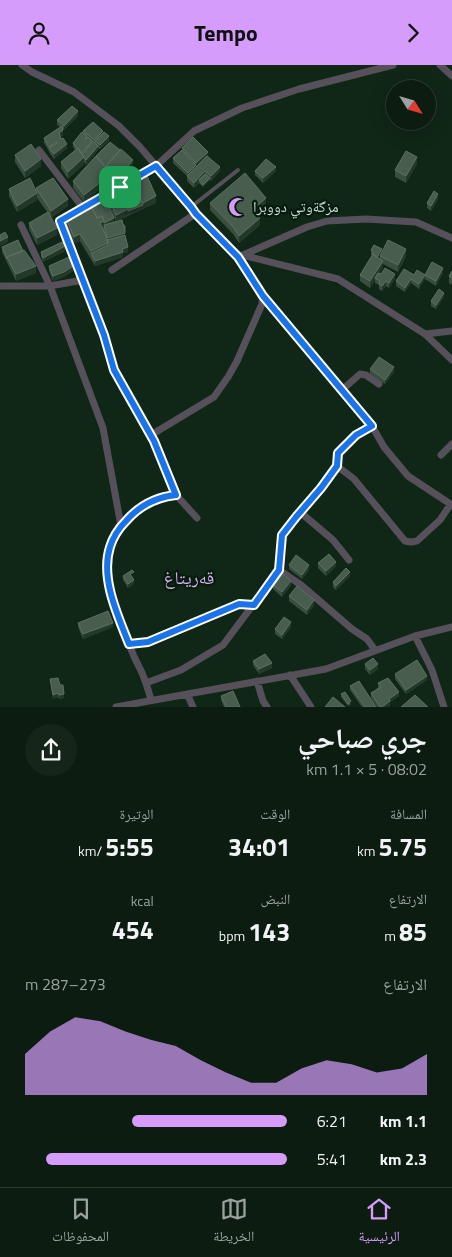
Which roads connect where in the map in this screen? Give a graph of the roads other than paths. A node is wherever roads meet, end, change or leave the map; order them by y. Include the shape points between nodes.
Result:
1 (22, 65) edge
2 (393, 65) edge
3 (440, 65) edge
4 (452, 76) edge
5 (39, 150) dead end
6 (156, 166) junction
7 (238, 170) dead end
8 (191, 207) junction
9 (83, 208) junction
10 (196, 214) junction
11 (21, 225) dead end
12 (452, 238) edge
13 (240, 256) junction
14 (112, 270) dead end
15 (83, 281) junction
16 (0, 286) edge
17 (50, 286) junction
18 (263, 296) junction
19 (452, 331) edge
20 (425, 334) junction
21 (452, 361) edge
22 (379, 384) dead end
23 (342, 389) junction
24 (372, 426) junction
25 (151, 435) junction
26 (452, 445) edge
27 (441, 455) dead end
28 (337, 466) junction
29 (176, 495) junction
30 (451, 505) edge
31 (300, 511) junction
32 (197, 518) dead end
33 (121, 526) junction
34 (349, 559) dead end
35 (279, 570) junction
36 (254, 605) junction
37 (452, 627) edge
38 (415, 636) junction
39 (129, 644) junction
40 (374, 650) junction
41 (290, 675) junction
42 (257, 681) junction
43 (146, 683) junction
44 (187, 694) junction
45 (151, 700) junction
46 (133, 705) edge
47 (116, 707) edge
48 (193, 707) edge
49 (267, 707) edge
50 (311, 707) edge
51 (444, 707) edge

1 - 6 street via 74,92 119,126
2 - 6 street via 299,89 242,108 194,131
3 - 4 street
5 - 9 street
6 - 8 street
6 - 9 street
7 - 8 lane
8 - 10 street
9 - 15 street via 60,221
10 - 13 street
10 - 14 street
11 - 17 street
12 - 13 street via 416,222 327,221
13 - 18 street
13 - 20 street via 338,279
15 - 17 street
15 - 25 street via 114,370
16 - 17 street
17 - 33 street via 102,428
18 - 23 street
18 - 25 street via 237,361 214,397
19 - 20 street
20 - 21 street
22 - 23 street via 360,374
23 - 24 street
24 - 28 street via 356,435 338,453
24 - 30 street via 384,447 408,476
25 - 29 street
26 - 27 street
28 - 30 street via 354,479 405,541 417,541
28 - 31 street
29 - 32 street
29 - 33 street via 144,505
31 - 34 street
31 - 35 street via 282,535
33 - 39 street via 110,547 108,571 113,599
35 - 36 street
35 - 40 street via 367,639
36 - 39 street via 239,604 148,642
36 - 43 street via 223,645 180,670
37 - 38 street
38 - 40 street
38 - 51 street via 432,670
39 - 43 street
40 - 41 street via 326,669
41 - 42 street
41 - 50 street
42 - 44 street
42 - 49 street
43 - 45 street
44 - 45 street
44 - 48 street
45 - 46 street
46 - 47 street

